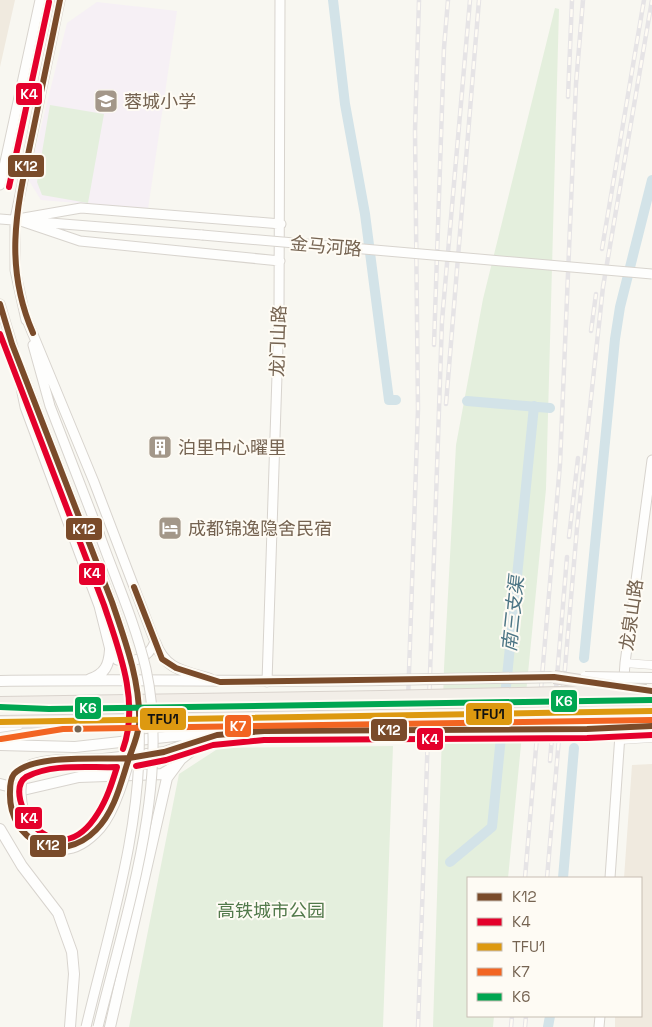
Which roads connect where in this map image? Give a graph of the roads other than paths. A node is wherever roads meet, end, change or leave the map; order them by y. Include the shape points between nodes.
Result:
1 (40, 0) edge
2 (60, 0) edge
3 (280, 0) edge
4 (0, 185) edge
5 (0, 219) edge
6 (15, 219) junction
7 (281, 224) junction
8 (280, 261) junction
9 (652, 274) edge
10 (0, 304) edge
11 (25, 315) junction
12 (0, 339) edge
13 (12, 344) junction
14 (652, 460) edge
15 (155, 642) junction
16 (110, 650) junction
17 (625, 664) junction
18 (652, 664) edge
19 (554, 677) junction
20 (652, 678) edge
21 (86, 680) junction
22 (0, 681) edge
23 (220, 682) junction
24 (267, 682) junction
25 (649, 691) edge
26 (0, 698) edge
27 (49, 700) junction
28 (0, 703) edge
29 (652, 711) edge
30 (652, 716) edge
31 (62, 720) junction
32 (0, 722) edge
33 (139, 725) junction
34 (652, 726) edge
35 (587, 729) junction
36 (0, 730) edge
37 (264, 731) junction
38 (211, 735) junction
39 (652, 738) edge
40 (620, 740) junction
41 (0, 745) edge
42 (172, 768) junction
43 (0, 784) edge
44 (0, 829) edge
45 (610, 877) edge
46 (70, 1027) edge
47 (86, 1027) edge
48 (98, 1027) edge
49 (110, 1027) edge

1 - 4 street
2 - 6 street
3 - 7 street, 龙门山路
5 - 6 street, 金马河路
6 - 7 street via 81,208
6 - 8 street via 80,241
6 - 9 street, 金马河路, bridge
6 - 11 street via 15,270
7 - 8 street, 龙门山路
8 - 24 street, 龙门山路
10 - 13 street
11 - 15 street
11 - 48 street, bridge via 50,406 139,644 153,724 152,772 143,842
12 - 13 street
13 - 16 street via 25,407 99,606
13 - 33 street, bridge via 126,644
14 - 17 street, 龙泉山路
15 - 16 street via 151,652 140,660 117,660
15 - 23 main road via 162,659 168,664
16 - 21 main road via 105,670 100,676
17 - 18 street
17 - 40 street, 龙泉山路
19 - 20 main road, bridge
19 - 24 main road, bridge
19 - 25 highway, bridge
21 - 22 main road
21 - 23 main road
23 - 24 main road
25 - 27 highway, bridge
26 - 27 lane
27 - 28 highway
29 - 31 highway, bridge
30 - 35 highway, bridge
31 - 32 highway
31 - 36 lane
33 - 38 main road, bridge via 116,798 109,815 92,835 73,845 48,848 27,841 12,827 3,807 5,784 27,767 44,762 104,759 164,752
33 - 47 street, bridge via 138,770 130,838
34 - 35 main road, bridge
35 - 37 main road, bridge
37 - 38 main road
37 - 41 main road via 202,733 75,747
38 - 42 main road
39 - 40 street
40 - 45 street, 龙泉山路
42 - 43 main road via 162,774 79,777 23,790
42 - 49 main road via 167,778
44 - 46 main road via 22,866 58,913 72,952 74,982

